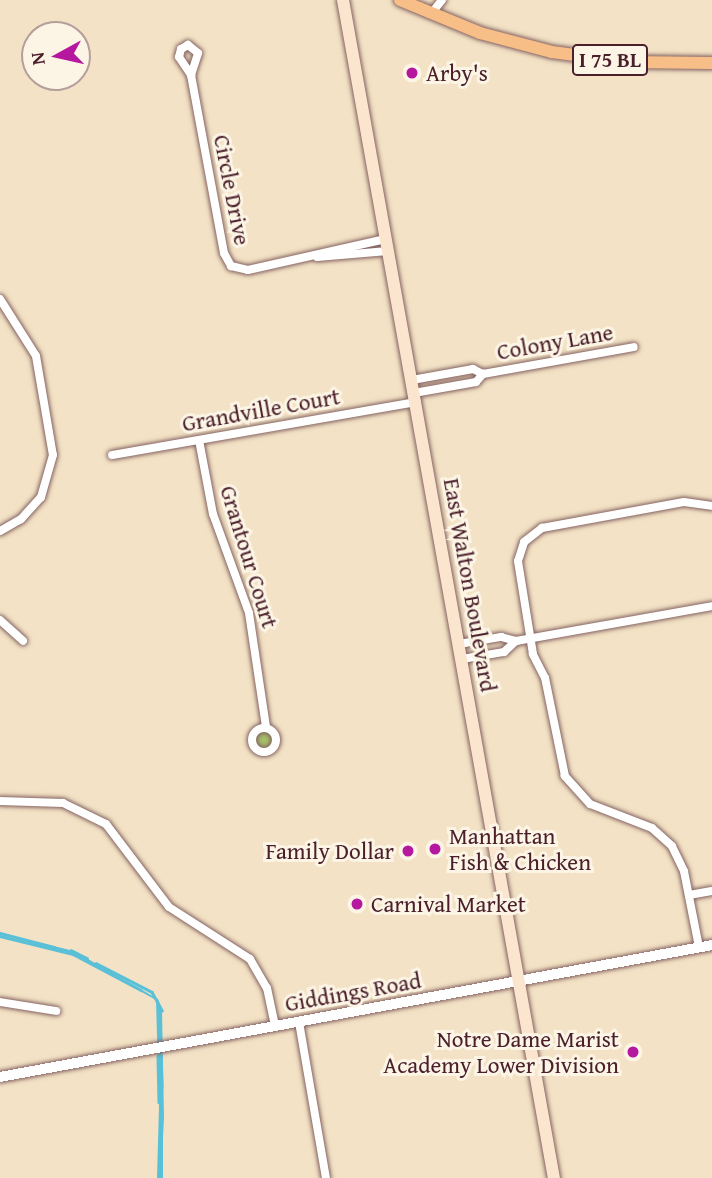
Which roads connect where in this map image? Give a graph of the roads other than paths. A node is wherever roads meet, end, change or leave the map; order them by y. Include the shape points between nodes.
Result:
1 (343, 0) edge
2 (400, 0) edge
3 (442, 0) edge
4 (425, 12) junction
5 (712, 63) edge
6 (191, 75) dead end
7 (387, 245) junction
8 (0, 299) edge
9 (634, 347) dead end
10 (483, 374) junction
11 (412, 380) junction
12 (415, 398) junction
13 (199, 440) junction
14 (112, 455) dead end
15 (712, 506) edge
16 (0, 531) edge
17 (712, 606) edge
18 (0, 620) edge
19 (531, 639) junction
20 (23, 641) dead end
21 (516, 641) junction
22 (459, 644) junction
23 (461, 659) junction
24 (266, 727) dead end
25 (0, 801) edge
26 (712, 891) edge
27 (689, 895) junction
28 (712, 945) edge
29 (699, 947) junction
30 (520, 983) junction
31 (0, 1002) edge
32 (56, 1011) dead end
33 (299, 1022) junction
34 (275, 1026) junction
35 (0, 1077) edge
36 (326, 1178) edge
37 (554, 1178) edge

1 - 7 main road, East Walton Boulevard
2 - 4 main road, I 75 BL
3 - 4 street
4 - 5 main road, I 75 BL via 500,39 561,53 627,61
6 - 7 street, Circle Drive via 229,264 245,270
7 - 11 main road, East Walton Boulevard
8 - 16 street via 36,356 53,455 41,497 21,519
9 - 10 street, Colony Lane
10 - 11 street, Colony Lane via 473,369
10 - 12 street, Colony Lane via 476,382
11 - 12 main road, East Walton Boulevard
12 - 13 street, Grandville Court
12 - 22 main road, East Walton Boulevard
13 - 14 street, Grandville Court
13 - 24 street, Grantour Court via 213,514 248,609
15 - 19 street via 684,502 533,532 522,544 518,561
17 - 19 street
18 - 20 street
19 - 21 street
19 - 27 street via 545,678 567,781 590,804 663,836 681,861
21 - 22 street via 501,637
21 - 23 street via 504,652
22 - 23 main road, East Walton Boulevard
23 - 30 main road, East Walton Boulevard
25 - 34 street via 63,803 106,824 169,907 250,959 267,988
26 - 27 street
27 - 29 street
28 - 29 street, Giddings Road
29 - 30 street, Giddings Road
30 - 33 street, Giddings Road
30 - 37 main road, East Walton Boulevard
31 - 32 street
33 - 34 street, Giddings Road
33 - 36 street
34 - 35 street, Giddings Road

